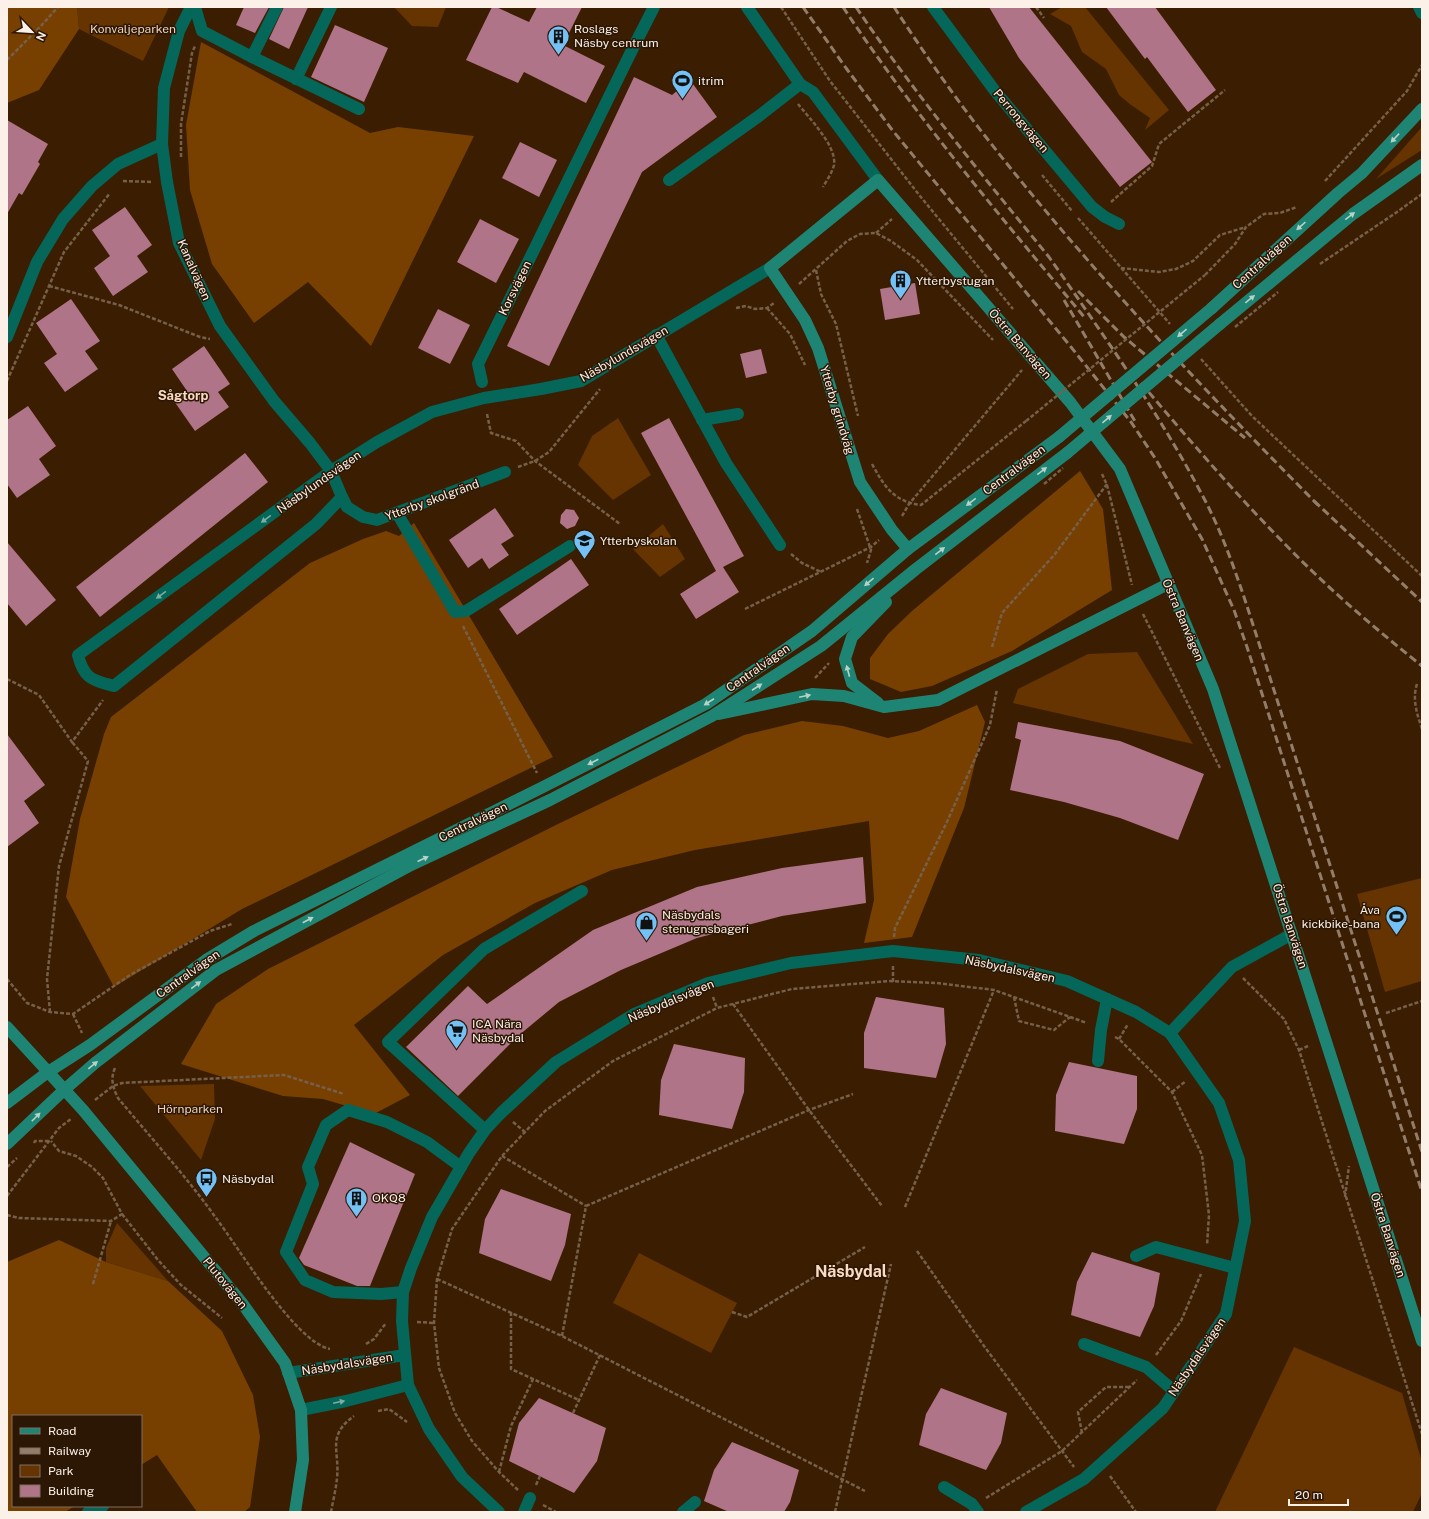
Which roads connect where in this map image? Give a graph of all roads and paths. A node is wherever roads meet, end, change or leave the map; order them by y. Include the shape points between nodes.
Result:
1 (58, 7) edge
2 (191, 7) edge
3 (195, 7) edge
4 (277, 7) edge
5 (331, 7) edge
6 (654, 7) edge
7 (747, 7) edge
8 (780, 7) edge
9 (933, 7) edge
10 (1036, 7) edge
11 (1419, 7) edge
12 (1422, 13) edge
13 (1044, 18) dead end
14 (202, 31) junction
15 (252, 57) junction
16 (7, 60) edge
17 (1422, 65) edge
18 (296, 79) junction
19 (800, 84) junction
20 (1225, 90) dead end
21 (359, 109) dead end
22 (1422, 109) edge
23 (162, 144) junction
24 (181, 160) dead end
25 (1422, 165) edge
26 (120, 180) dead end
27 (669, 180) dead end
28 (878, 180) junction
29 (167, 182) junction
30 (1321, 186) dead end
31 (111, 193) dead end
32 (1422, 194) edge
33 (1107, 205) dead end
34 (1301, 205) dead end
35 (1119, 224) dead end
36 (1246, 227) junction
37 (1318, 265) dead end
38 (770, 268) junction
39 (1121, 268) dead end
40 (816, 270) dead end
41 (49, 286) junction
42 (1015, 312) dead end
43 (656, 335) junction
44 (7, 337) edge
45 (230, 342) junction
46 (1022, 370) dead end
47 (1070, 378) dead end
48 (7, 381) edge
49 (482, 382) dead end
50 (1222, 382) dead end
51 (1075, 384) dead end
52 (484, 398) junction
53 (738, 414) dead end
54 (702, 420) junction
55 (859, 423) dead end
56 (870, 457) dead end
57 (331, 471) junction
58 (505, 472) dead end
59 (342, 497) junction
60 (909, 504) junction
61 (397, 513) junction
62 (620, 524) dead end
63 (780, 545) joint
64 (570, 546) dead end
65 (908, 549) junction
66 (866, 564) dead end
67 (916, 569) junction
68 (821, 572) junction
69 (1422, 576) edge
70 (1168, 584) junction
71 (1136, 600) junction
72 (745, 609) dead end
73 (455, 612) junction
74 (992, 648) dead end
75 (7, 679) edge
76 (1417, 684) dead end
77 (114, 686) junction
78 (997, 689) dead end
79 (884, 707) junction
80 (712, 716) junction
81 (1422, 729) edge
82 (72, 742) junction
83 (1223, 774) dead end
84 (530, 776) dead end
85 (582, 891) dead end
86 (234, 922) dead end
87 (1292, 934) junction
88 (893, 951) junction
89 (1232, 967) junction
90 (7, 979) edge
91 (994, 990) junction
92 (1014, 997) junction
93 (1107, 999) junction
94 (1422, 1001) edge
95 (733, 1004) junction
96 (50, 1012) junction
97 (1386, 1013) dead end
98 (1071, 1017) junction
99 (7, 1027) edge
100 (1101, 1030) junction
101 (1170, 1033) junction
102 (1308, 1046) dead end
103 (1299, 1050) junction
104 (1098, 1061) dead end
105 (114, 1069) dead end
106 (48, 1072) junction
107 (113, 1086) junction
108 (64, 1090) junction
109 (853, 1094) dead end
110 (347, 1095) dead end
111 (7, 1103) edge
112 (809, 1110) junction
113 (485, 1130) junction
114 (51, 1141) junction
115 (7, 1144) edge
116 (30, 1146) dead end
117 (502, 1156) junction
118 (18, 1157) dead end
119 (1350, 1158) dead end
120 (461, 1166) junction
121 (7, 1167) edge
122 (7, 1196) edge
123 (1345, 1197) junction
124 (586, 1206) junction
125 (882, 1206) dead end
126 (905, 1207) dead end
127 (122, 1214) junction
128 (7, 1215) edge
129 (111, 1221) junction
130 (866, 1247) dead end
131 (917, 1251) dead end
132 (1136, 1256) dead end
133 (1206, 1260) junction
134 (892, 1264) dead end
135 (1235, 1268) junction
136 (437, 1279) junction
137 (93, 1284) dead end
138 (403, 1292) junction
139 (511, 1312) junction
140 (732, 1312) dead end
141 (222, 1318) dead end
142 (402, 1321) junction
143 (434, 1323) junction
144 (562, 1336) junction
145 (1422, 1340) edge
146 (1084, 1344) dead end
147 (364, 1345) dead end
148 (337, 1350) dead end
149 (405, 1355) junction
150 (600, 1355) junction
151 (1146, 1367) junction
152 (288, 1373) junction
153 (533, 1379) junction
154 (408, 1385) junction
155 (1130, 1387) junction
156 (1174, 1392) junction
157 (579, 1400) junction
158 (301, 1410) junction
159 (374, 1411) dead end
160 (359, 1413) dead end
161 (573, 1413) dead end
162 (409, 1426) dead end
163 (1082, 1433) junction
164 (1422, 1434) edge
165 (1062, 1452) junction
166 (842, 1479) junction
167 (1084, 1479) junction
168 (944, 1487) dead end
169 (865, 1491) dead end
170 (530, 1498) dead end
171 (695, 1502) dead end
172 (100, 1507) edge
173 (975, 1508) edge
174 (88, 1512) edge
175 (295, 1512) edge
176 (331, 1512) edge
177 (499, 1512) edge
178 (524, 1512) edge
179 (683, 1512) edge
180 (835, 1512) edge
181 (1026, 1512) edge
182 (1136, 1512) edge

1 - 16 path
2 - 23 street, Kanalvägen via 180,31 164,88
3 - 14 street
4 - 15 street
5 - 18 street
6 - 49 street, Korsvägen via 478,364
7 - 19 street, Östra Banvägen
8 - 42 path via 830,80
9 - 35 street, Perrongvägen via 996,90 1092,207
10 - 13 path
11 - 12 street
14 - 15 street
14 - 24 path via 190,61 181,124
15 - 18 street
17 - 30 path via 1407,91
18 - 21 street
19 - 27 street
19 - 28 street, Östra Banvägen via 813,92
20 - 33 path via 1159,144 1152,166
22 -> 65 street, Centralvägen, bridge via 1362,173 1212,308 1059,437
23 - 29 street, Kanalvägen
23 - 44 street via 118,164 92,186 64,219 37,262
67 -> 25 street, Centralvägen, bridge via 1066,453 1353,214
26 - 29 path
28 - 38 street, Näsbylundsvägen
28 - 70 street, Östra Banvägen via 1070,402 1120,469
29 - 45 street, Kanalvägen via 179,243
31 - 41 path via 64,252
32 - 37 path
34 - 36 path via 1280,213 1264,214
36 - 39 path via 1220,235 1193,261 1176,269 1159,272
36 - 60 path, bridge via 1235,244 1205,274 921,505
38 - 43 street, Näsbylundsvägen
38 - 65 street, Ytterby grindväg via 805,320 818,348 860,482
40 - 55 path via 821,294 836,324
41 - 45 path via 119,305 200,337
41 - 48 path
43 - 52 street, Näsbylundsvägen via 581,381
43 - 54 street
45 - 57 street, Kanalvägen
46 - 60 path
47 - 51 path
50 - 69 path via 1252,416
52 - 57 street, Näsbylundsvägen via 432,412
52 - 62 path via 491,433 516,441 535,461
53 - 54 street
54 - 63 street via 726,463
56 - 60 path via 882,483 895,496
57 - 59 street, Kanalvägen
57 -> 77 street, Näsbylundsvägen via 78,656 81,667 92,680
58 - 61 street, Ytterby skolgränd
59 - 61 street, Ytterby skolgränd via 347,507 377,520
59 - 77 street via 316,524
61 - 73 street
63 - 68 path via 802,563
64 - 73 street via 466,612
65 -> 106 street, Centralvägen via 812,631 706,704 254,931 206,960 83,1050
66 - 68 path via 871,547
79 -> 67 street via 852,683 845,659 852,637
80 -> 67 street, Centralvägen via 821,646
68 - 72 path
70 - 71 street
70 - 87 street, Östra Banvägen via 1213,689
71 - 74 path via 1106,485 1055,554 1002,614
71 - 79 street via 938,700
71 - 83 path
73 - 84 path via 538,773
75 - 82 path via 39,696
76 - 81 path via 1415,698
77 - 82 path
78 - 88 path via 990,726 896,928
80 -> 79 street via 812,694 844,696
108 -> 80 street, Centralvägen via 216,970 411,865 550,800
82 - 96 path via 88,762 59,866 47,979
85 - 113 street via 484,949 388,1042
86 - 96 path via 210,931 130,975 73,1014
87 - 89 street
87 - 145 street, Östra Banvägen
88 - 93 street, Näsbydalsvägen via 980,960 1067,981
88 - 113 street, Näsbydalsvägen via 791,963 708,983 634,1014 556,1062
89 - 101 street
89 - 103 path via 1284,1019
90 - 96 path via 27,1003
91 - 92 path
91 - 95 path via 937,983 889,981 792,989
91 - 126 path
92 - 98 path
92 - 98 path via 1019,1021 1054,1030
93 - 100 street
93 - 101 street, Näsbydalsvägen via 1136,1012
94 - 97 path
95 - 112 path
95 - 117 path via 717,1008 612,1061 545,1111
98 - 100 path
99 - 106 street, Plutovägen
100 - 104 street
100 - 133 path via 1119,1039 1172,1092 1202,1156 1210,1215
101 - 135 street, Näsbydalsvägen via 1219,1103 1238,1160 1245,1221
102 - 103 path
103 - 123 path
105 - 107 path
106 - 108 street, Plutovägen
106 - 111 street, Centralvägen
107 - 110 path via 122,1083 284,1075
107 - 148 path via 118,1098 216,1218 263,1284 301,1331 323,1348
115 -> 108 street, Centralvägen
108 - 152 street, Plutovägen via 242,1303 285,1363
109 - 112 path
112 - 124 path
112 - 125 path
113 - 120 street, Näsbydalsvägen
114 - 116 path via 35,1141
114 - 122 path
114 - 127 path via 59,1151 76,1156 103,1178
117 - 124 path
117 - 136 path via 452,1229
118 - 121 path
119 - 123 path
120 - 138 street, Näsbydalsvägen via 432,1217
120 - 138 street via 414,1135 387,1122 348,1110 326,1125 308,1167 313,1184 286,1252 305,1280 333,1292
123 - 164 path
124 - 144 path
127 - 129 path
127 - 141 path via 181,1285
128 - 129 path via 19,1218
129 - 137 path
130 - 140 path via 747,1317
131 - 165 path
132 - 133 street via 1156,1247
133 - 135 street
133 - 151 path via 1181,1321
134 - 166 path
135 - 156 street, Näsbydalsvägen via 1226,1314
136 - 139 path
136 - 143 path
138 - 142 street, Näsbydalsvägen
139 - 144 path
139 - 153 path via 511,1370
142 - 143 path
142 - 147 path via 388,1322 374,1339
142 - 149 street, Näsbydalsvägen
143 - 153 path via 439,1368 455,1413 472,1441 499,1472 511,1426
144 - 150 path
146 - 151 street
149 - 152 street, Näsbydalsvägen
149 - 154 street, Näsbydalsvägen
150 - 157 path
150 - 166 path
151 - 155 path
151 - 156 street
152 - 158 street, Plutovägen
153 - 157 path
158 -> 154 street
154 - 177 street, Näsbydalsvägen via 429,1429 462,1477
155 - 163 path
155 - 163 path via 1106,1387 1078,1412
156 - 167 street, Näsbydalsvägen via 1163,1408
157 - 161 path
158 - 175 street, Plutovägen via 303,1460
159 - 162 path via 389,1409
160 - 176 path via 340,1429 336,1438 337,1477
163 - 165 path
165 - 167 path
165 - 173 path via 984,1499
166 - 169 path
166 - 180 path
167 - 181 street, Näsbydalsvägen
167 - 182 path via 1111,1476
168 - 173 street
170 - 178 street
171 - 179 street
172 - 174 street

